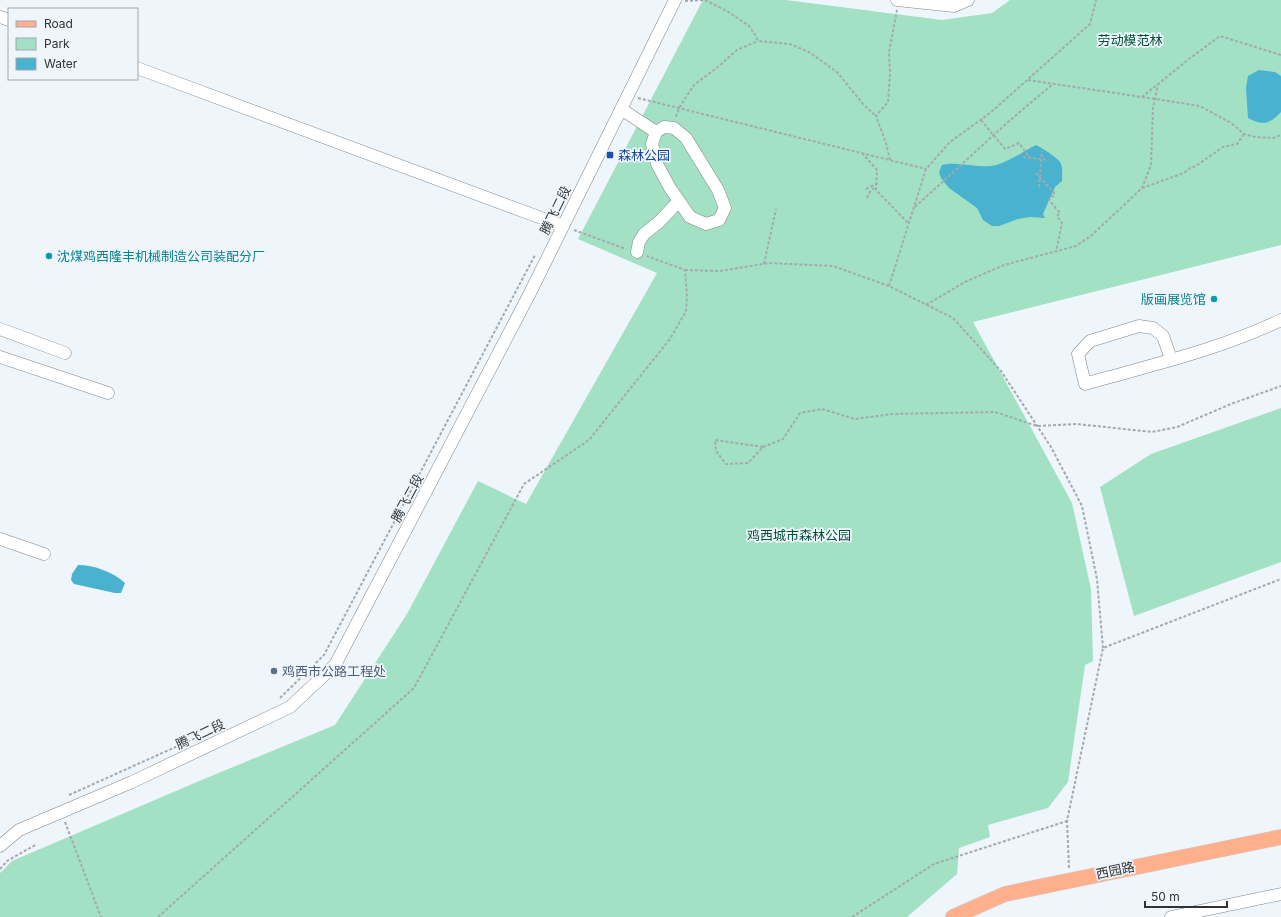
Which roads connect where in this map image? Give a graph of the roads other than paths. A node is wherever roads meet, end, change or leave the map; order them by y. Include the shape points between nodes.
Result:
1 (898, 0) edge
2 (968, 0) edge
3 (674, 1) edge
4 (138, 68) edge
5 (621, 109) junction
6 (656, 132) junction
7 (679, 201) junction
8 (563, 226) junction
9 (637, 252) road end
10 (1281, 320) edge
11 (0, 329) edge
12 (65, 353) dead end
13 (0, 357) edge
14 (1171, 359) junction
15 (108, 393) dead end
16 (0, 539) edge
17 (44, 554) dead end
18 (1281, 837) edge
19 (0, 846) edge
20 (1281, 894) edge
21 (953, 917) edge
22 (1171, 917) edge

1 - 2 street via 954,6
3 - 5 street, 腾飞二段
4 - 8 street
5 - 6 street
5 - 8 street, 腾飞二段
6 - 7 street via 652,144 657,164
6 - 7 street via 664,127 674,128 686,138 718,190 725,208 719,220 706,224 690,217
7 - 9 street via 644,234
8 - 19 street, 腾飞二段 via 526,302 335,665 290,707 132,782 19,830
10 - 14 street via 1230,342
11 - 12 street
13 - 15 street
14 - 14 street via 1085,384 1078,354 1090,340 1138,326 1153,328 1163,336
16 - 17 street
18 - 21 main road, 西园路 via 1005,894
20 - 22 street

